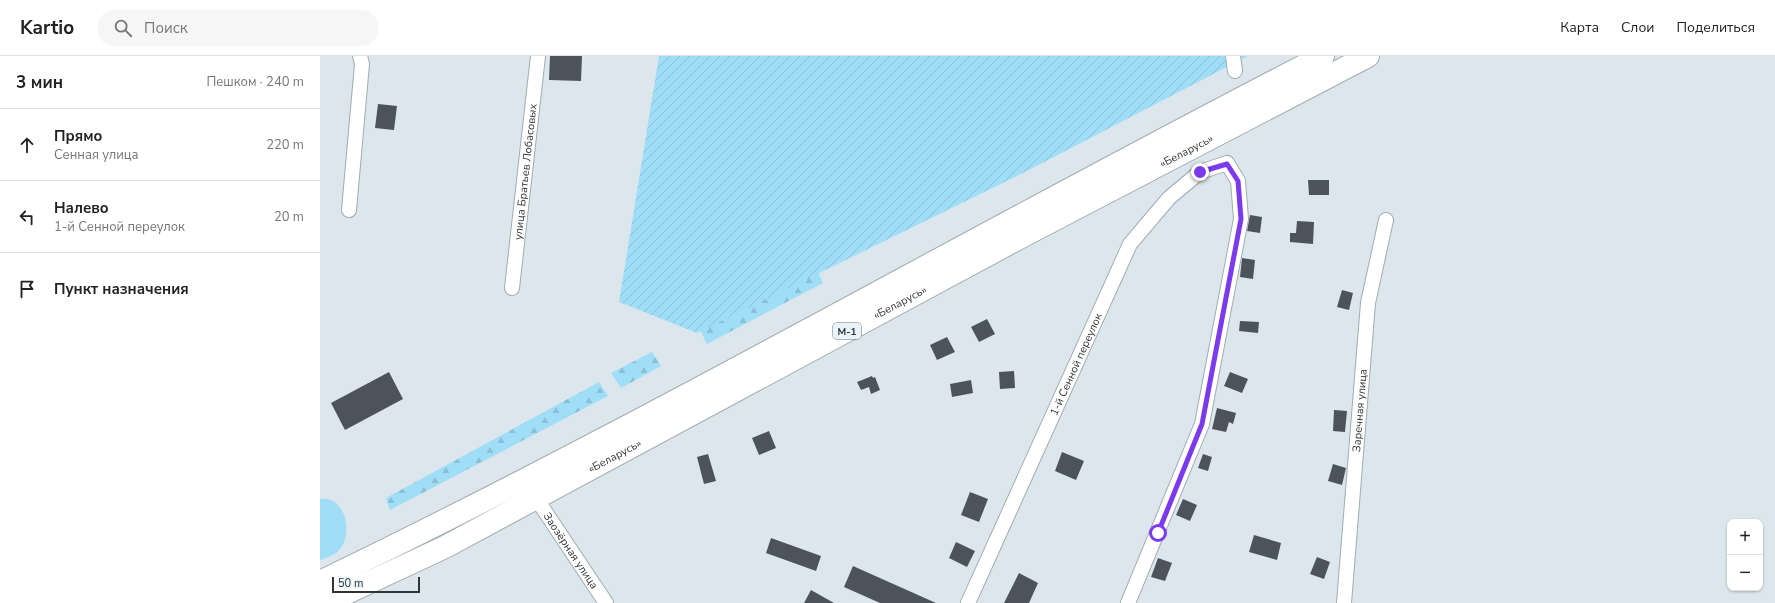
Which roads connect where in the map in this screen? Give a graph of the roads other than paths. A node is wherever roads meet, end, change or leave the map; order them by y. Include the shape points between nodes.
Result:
1 (360, 56) edge
2 (538, 56) edge
3 (1233, 56) edge
4 (1323, 56) edge
5 (1368, 56) edge
6 (1235, 71) dead end
7 (348, 210) dead end
8 (1386, 220) dead end
9 (512, 288) dead end
10 (536, 498) junction
11 (320, 582) edge
12 (325, 603) edge
13 (606, 603) edge
14 (968, 603) edge
15 (1128, 603) edge
16 (1344, 603) edge

1 - 7 street via 362,64
2 - 9 street, улица Братьев Лобасовых
3 - 6 street
4 - 11 highway, «Беларусь» / М-1 via 689,394
5 - 10 highway, «Беларусь» / М-1 via 1021,237
8 - 16 street, Заречная улица via 1368,303
10 - 12 highway, «Беларусь» / М-1 via 445,548
10 - 13 street, Заозёрная улица
14 - 15 street, 1-й Сенной переулок via 1130,244 1169,198 1200,172 1227,164 1238,181 1241,219 1202,424

